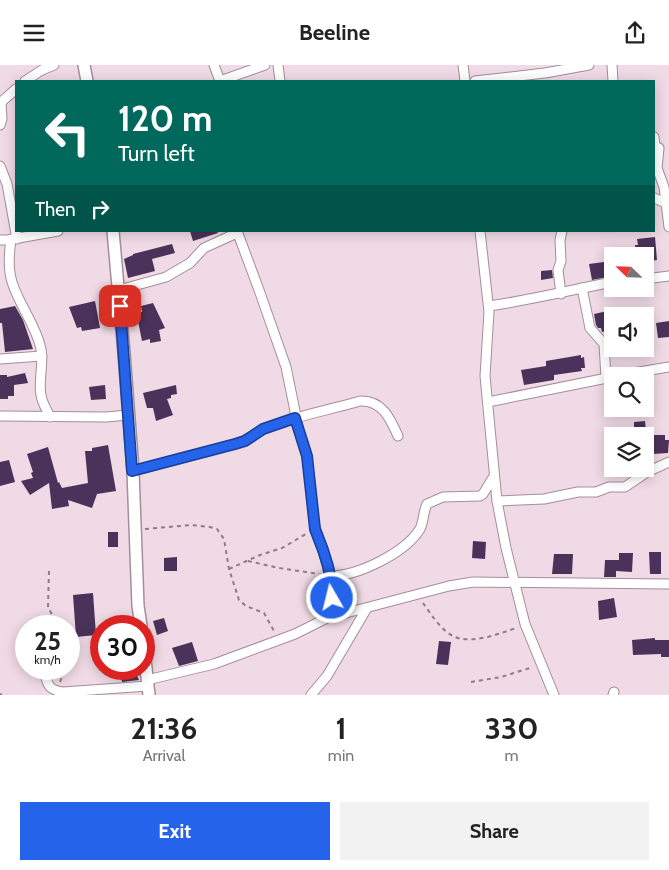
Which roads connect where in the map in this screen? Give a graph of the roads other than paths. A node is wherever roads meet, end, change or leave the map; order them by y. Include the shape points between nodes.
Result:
1 (54, 65) edge
2 (84, 65) edge
3 (214, 65) edge
4 (265, 65) edge
5 (278, 65) edge
6 (464, 65) edge
7 (590, 65) edge
8 (612, 65) edge
9 (26, 80) edge
10 (87, 80) edge
11 (220, 80) edge
12 (223, 80) edge
13 (280, 80) edge
14 (465, 80) edge
15 (484, 80) edge
16 (613, 80) edge
17 (15, 90) edge
18 (1, 103) edge
19 (0, 125) edge
20 (655, 145) edge
21 (0, 166) edge
22 (15, 184) edge
23 (8, 188) junction
24 (655, 198) edge
25 (666, 203) junction
26 (669, 227) edge
27 (52, 232) edge
28 (113, 232) edge
29 (237, 232) edge
30 (480, 232) edge
31 (562, 232) edge
32 (14, 239) junction
33 (0, 240) edge
34 (669, 276) edge
35 (654, 278) edge
36 (604, 284) edge
37 (582, 288) junction
38 (119, 290) junction
39 (561, 294) junction
40 (489, 306) junction
41 (42, 356) junction
42 (0, 359) edge
43 (609, 367) edge
44 (669, 367) edge
45 (654, 370) edge
46 (604, 378) edge
47 (488, 402) junction
48 (0, 415) edge
49 (128, 415) junction
50 (50, 417) junction
51 (295, 418) junction
52 (398, 436) dead end
53 (669, 462) edge
54 (132, 471) junction
55 (494, 476) junction
56 (497, 501) junction
57 (330, 576) junction
58 (514, 583) junction
59 (669, 585) edge
60 (367, 608) junction
61 (140, 615) edge
62 (327, 618) junction
63 (46, 680) edge
64 (148, 687) edge
65 (88, 692) edge
66 (311, 695) edge
67 (554, 695) edge

1 - 9 street
2 - 10 street
3 - 11 street
4 - 12 street
5 - 13 street
6 - 14 street
7 - 15 street
8 - 16 street
17 - 18 street
18 - 19 street
20 - 25 street via 659,148 657,168
21 - 23 street
22 - 23 street
23 - 32 street
24 - 25 street
25 - 26 street
27 - 32 street
28 - 38 street
29 - 38 street via 204,248 190,263 166,277
29 - 51 street via 286,367
30 - 40 street
31 - 39 street via 558,270
32 - 33 street
32 - 41 street via 9,250 10,277 30,319
34 - 35 street
36 - 37 street
37 - 39 street
37 - 43 street via 590,328 604,344
38 - 49 street
39 - 40 street
40 - 47 street via 485,375
41 - 42 street
41 - 50 street via 41,396
44 - 45 street
46 - 47 street
47 - 55 street
48 - 50 street
49 - 50 street
49 - 54 street
51 - 52 street via 368,401 390,418
51 - 54 street via 263,429 245,441
51 - 57 street via 307,456 315,529
53 - 56 street via 625,487 544,499
54 - 61 street
55 - 56 street
55 - 57 street via 480,496 443,497 427,504 419,531 400,550 367,567
56 - 58 street
57 - 62 street via 332,598
58 - 59 street
58 - 60 street via 473,582
58 - 67 street via 525,624
60 - 62 street
60 - 66 street via 327,676
62 - 64 street via 295,634
63 - 65 street via 56,691
64 - 65 street

